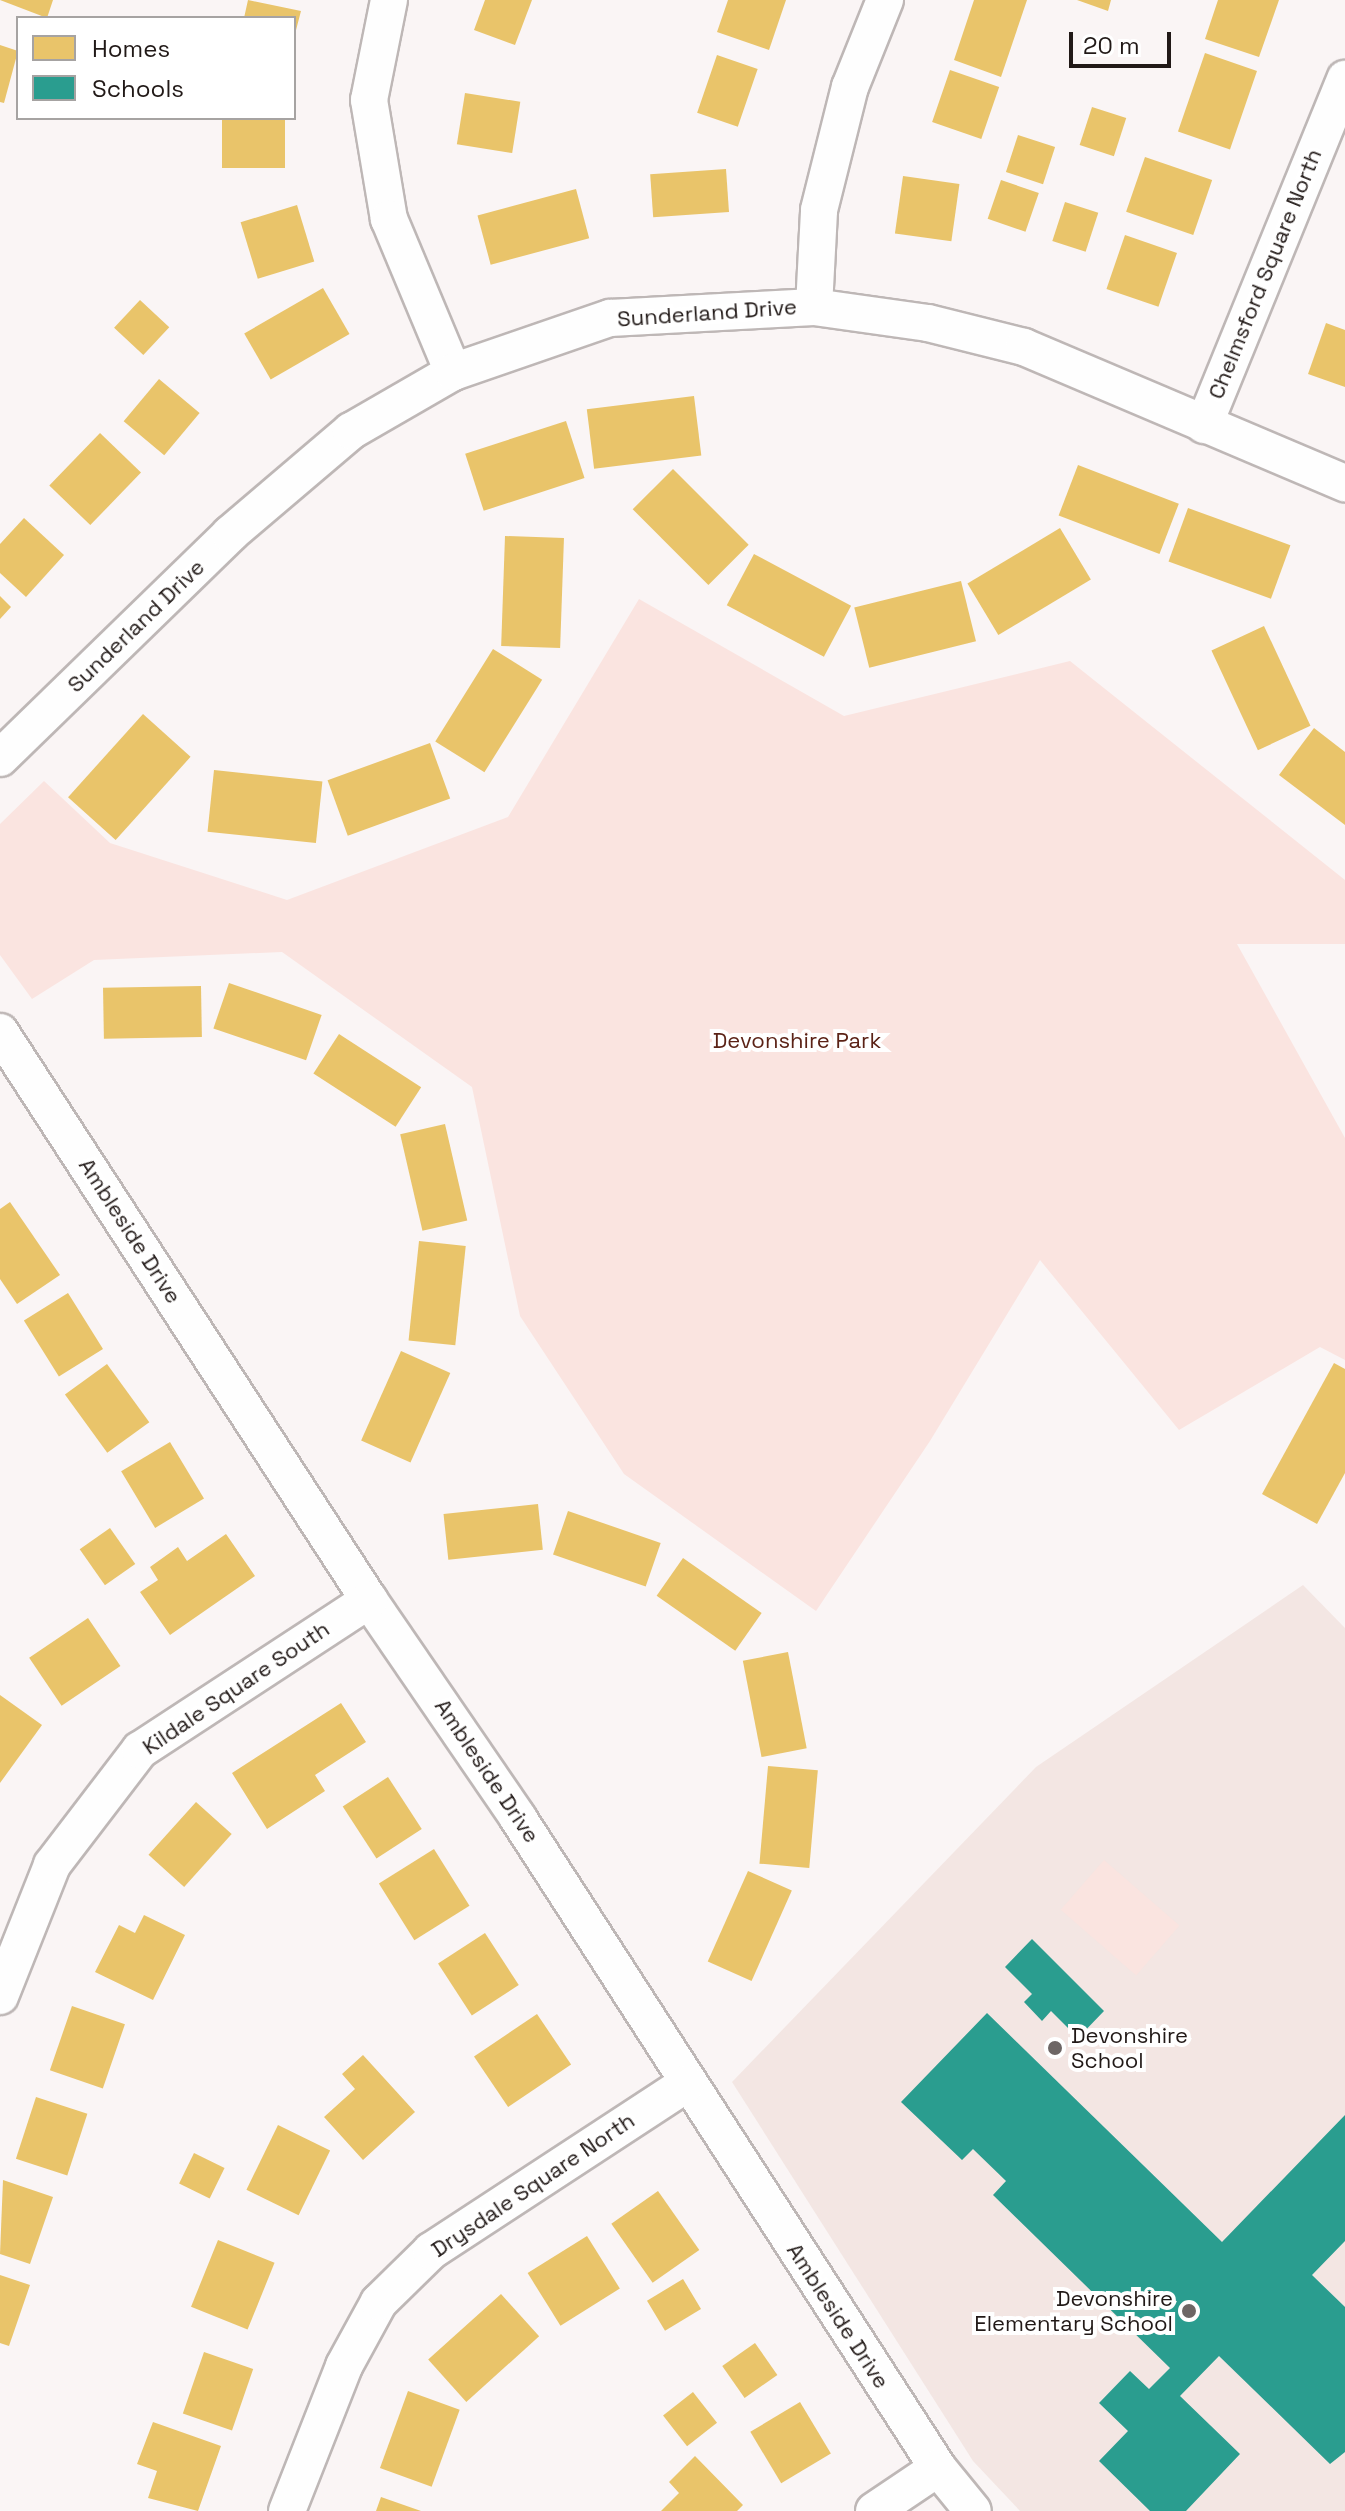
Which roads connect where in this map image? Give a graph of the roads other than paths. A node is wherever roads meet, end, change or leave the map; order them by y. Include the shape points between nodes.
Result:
1 (389, 0) edge
2 (885, 0) edge
3 (1345, 79) edge
4 (814, 307) junction
5 (453, 372) junction
6 (1204, 425) junction
7 (1345, 483) edge
8 (0, 758) edge
9 (0, 1032) edge
10 (369, 1600) junction
11 (0, 1996) edge
12 (686, 2084) junction
13 (938, 2468) junction
14 (287, 2511) edge
15 (874, 2511) edge
16 (973, 2511) edge

1 - 5 street via 369,100 389,219
2 - 4 street via 850,87 819,210
3 - 6 street, Chelmsford Square North
4 - 5 street, Sunderland Drive via 610,318
4 - 6 street, Sunderland Drive via 928,323 1024,347
5 - 8 street, Sunderland Drive via 351,431 314,462 230,534
6 - 7 street, Sunderland Drive
9 - 10 street, Ambleside Drive
10 - 11 street, Kildale Square South via 140,1750 52,1865
10 - 12 street, Ambleside Drive via 518,1818
12 - 13 street, Ambleside Drive
12 - 14 street, Drysdale Square North via 431,2251 379,2302 344,2366
13 - 15 street
13 - 16 street, Ambleside Drive

